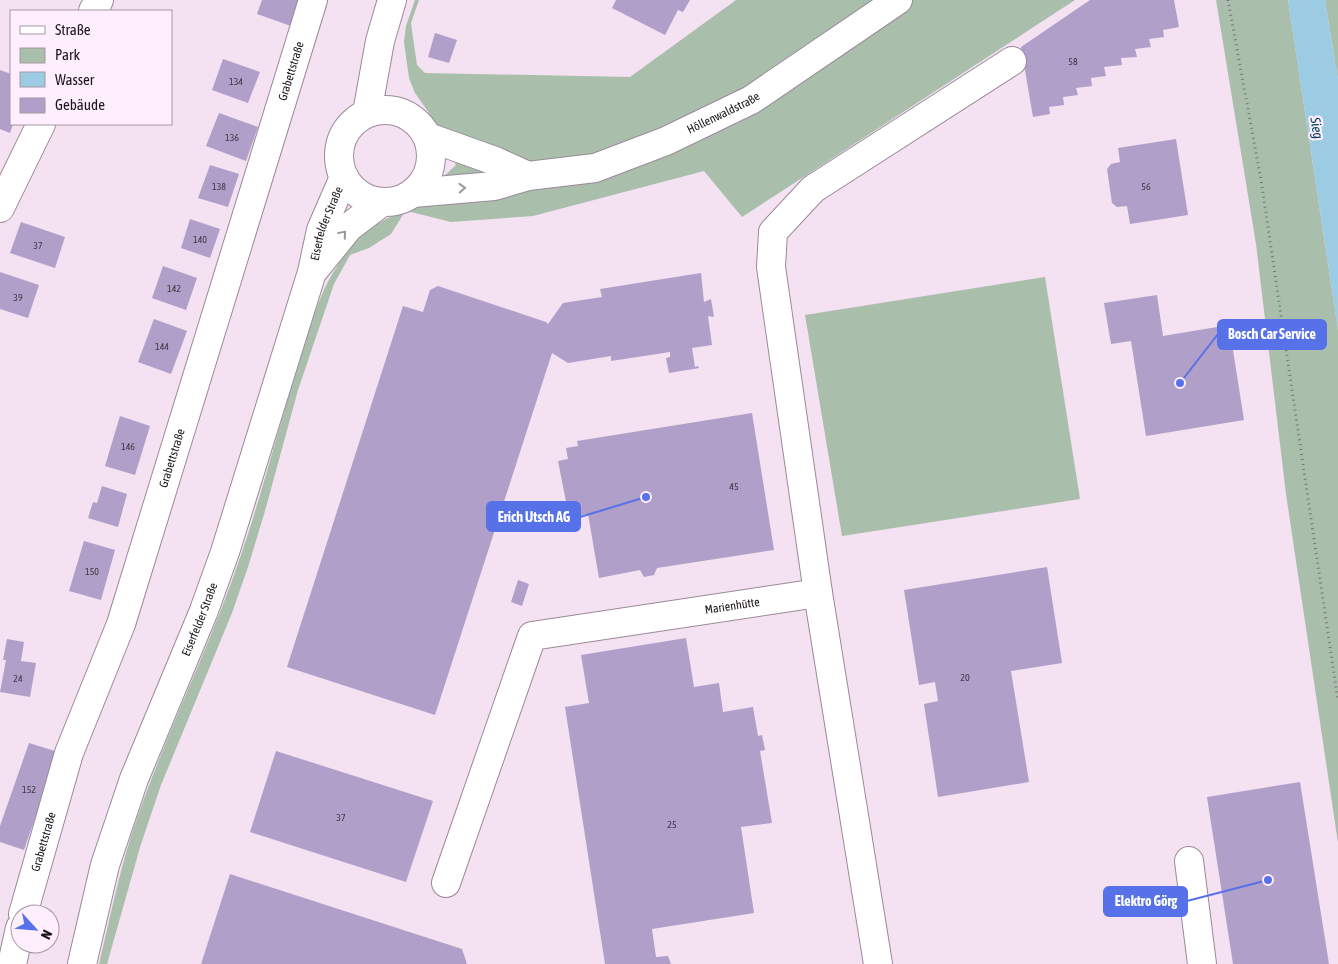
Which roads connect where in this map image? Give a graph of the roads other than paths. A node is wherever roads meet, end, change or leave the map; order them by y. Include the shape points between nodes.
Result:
1 (313, 0) edge
2 (392, 0) edge
3 (898, 0) edge
4 (380, 41) junction
5 (1012, 62) dead end
6 (367, 112) junction
7 (402, 112) junction
8 (41, 125) edge
9 (428, 137) junction
10 (528, 176) junction
11 (344, 177) junction
12 (413, 193) junction
13 (382, 202) junction
14 (0, 208) edge
15 (312, 272) junction
16 (818, 592) junction
17 (1189, 861) dead end
18 (446, 883) dead end
19 (26, 904) edge
20 (82, 964) edge
21 (878, 964) edge
22 (1202, 964) edge

1 - 19 street, Grabettstraße via 121,624 69,754
2 - 4 street
3 - 10 street, Höllenwaldstraße via 751,100 666,141 595,168
4 - 6 street
4 - 7 street via 390,92
5 - 16 street via 813,189 773,232 771,267
6 - 7 street via 390,109
6 - 11 street via 354,121 342,140 339,162
7 - 9 street via 417,122
8 - 14 street
9 - 10 street
9 - 12 street via 432,152 430,168 424,182
12 -> 10 street, Höllenwaldstraße via 494,186
11 - 13 street via 353,190
11 - 15 street, Eiserfelder Straße via 321,230
12 - 13 street
15 -> 13 street, Eiserfelder Straße via 349,227
15 - 20 street, Eiserfelder Straße via 225,552 134,779 105,865
16 - 18 street, Marienhütte via 532,636
16 - 21 street
17 - 22 street

